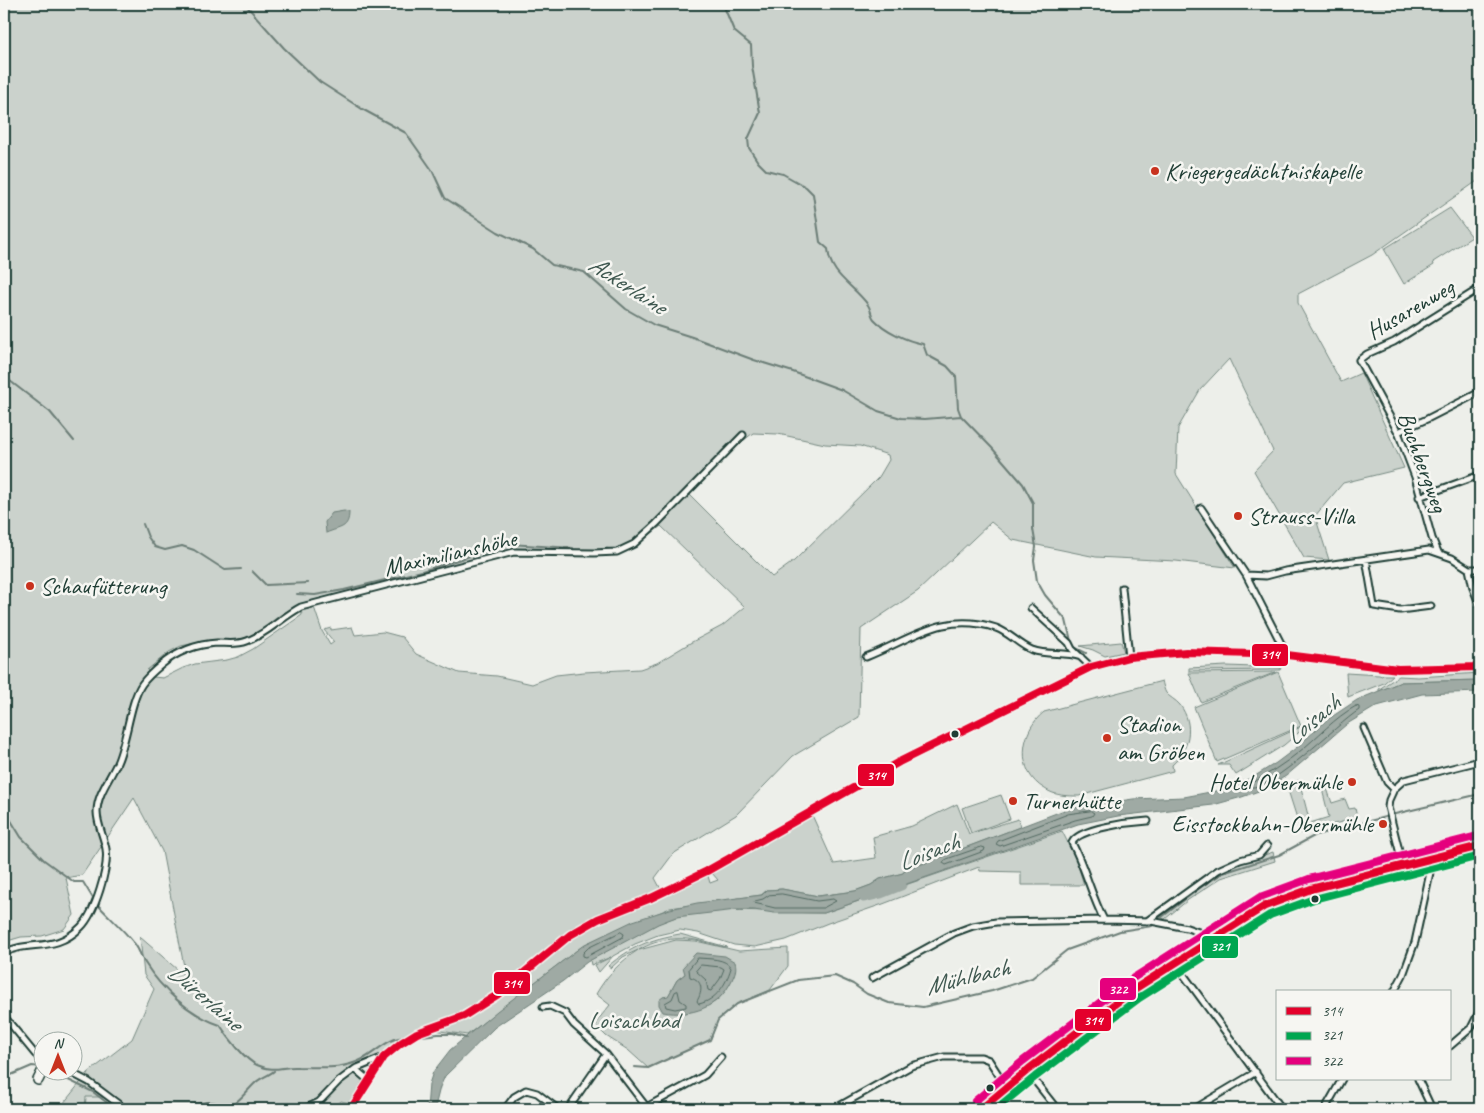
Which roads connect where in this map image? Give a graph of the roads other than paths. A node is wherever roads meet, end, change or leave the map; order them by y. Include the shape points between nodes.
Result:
1 (1480, 288) edge
2 (1359, 360) joint
3 (1480, 392) edge
4 (1398, 432) junction
5 (743, 435) dead end
6 (1480, 475) edge
7 (1419, 497) junction
8 (1202, 508) dead end
9 (1438, 552) junction
10 (1366, 559) junction
11 (1469, 569) junction
12 (1480, 569) edge
13 (1246, 576) junction
14 (1122, 588) dead end
15 (1431, 606) dead end
16 (1480, 606) edge
17 (1031, 608) dead end
18 (1287, 655) junction
19 (1081, 656) junction
20 (866, 657) dead end
21 (1129, 657) junction
22 (1090, 667) junction
23 (1480, 667) edge
24 (1364, 728) dead end
25 (1480, 760) edge
26 (1394, 789) junction
27 (1148, 821) dead end
28 (1267, 846) dead end
29 (1480, 846) edge
30 (1429, 859) junction
31 (1403, 866) junction
32 (1104, 920) junction
33 (1149, 921) junction
34 (1213, 937) junction
35 (4, 954) edge
36 (1175, 963) junction
37 (872, 978) dead end
38 (1395, 990) edge
39 (543, 1007) dead end
40 (1480, 1010) edge
41 (4, 1016) edge
42 (1452, 1044) edge
43 (32, 1050) edge
44 (606, 1054) junction
45 (384, 1057) junction
46 (721, 1057) dead end
47 (355, 1069) junction
48 (1027, 1071) junction
49 (1256, 1072) junction
50 (82, 1078) edge
51 (368, 1080) junction
52 (1341, 1080) edge
53 (1418, 1080) edge
54 (1007, 1088) junction
55 (224, 1108) edge
56 (646, 1108) edge
57 (125, 1109) edge
58 (192, 1109) edge
59 (304, 1109) edge
60 (351, 1109) edge
61 (505, 1109) edge
62 (558, 1109) edge
63 (568, 1109) edge
64 (834, 1109) edge
65 (981, 1109) edge
66 (1057, 1109) edge
67 (1194, 1109) edge
68 (1282, 1109) edge
69 (1325, 1109) edge
70 (1432, 1109) edge

1 - 2 street, Husarenweg
2 - 4 street, Buchbergweg
3 - 4 street
4 - 7 street, Buchbergweg
5 - 35 street, Maximilianshöhe via 656,524 634,544 616,552 514,552 301,607 270,629 244,642 194,647 162,664 142,684 122,750 98,802 97,813 106,850 94,906 81,927 68,938
6 - 7 street
7 - 9 street, Buchbergweg
8 - 13 street
9 - 10 street via 1429,550
9 - 11 street
10 - 13 street via 1278,574
10 - 15 street via 1374,606 1400,610
11 - 12 street
11 - 16 street
13 - 18 street
14 - 21 street
17 - 19 street
18 - 21 street via 1186,652
18 - 23 street via 1398,669
19 - 20 street via 1032,650 999,629 951,623 912,634
19 - 22 street
21 - 22 street
22 - 45 street via 898,762 685,882 598,919 570,935 497,995 464,1016 417,1033
24 - 26 street via 1387,782
25 - 26 street via 1404,780
26 - 31 street via 1389,800 1390,816
27 - 32 street via 1104,828 1073,839
28 - 33 street via 1258,855 1218,870
29 - 30 main road
30 - 31 main road
30 - 38 street via 1431,868 1415,942
31 - 34 main road via 1290,896 1265,906
32 - 33 street
32 - 37 street via 996,922 973,926
33 - 34 street
34 - 36 main road
36 - 48 main road via 1133,990
36 - 49 street
39 - 44 street via 550,1006 565,1013
40 - 42 street via 1471,1028
41 - 43 street
44 - 56 street
44 - 63 street
45 - 47 street
45 - 51 street
46 - 56 street via 705,1075
47 - 51 street
47 - 59 street via 320,1102
48 - 54 main road
48 - 66 street
49 - 67 street
49 - 68 street
50 - 57 street
51 - 60 street
52 - 69 street
53 - 70 street
54 - 64 street via 989,1060 944,1057 911,1066
54 - 65 main road
55 - 58 street via 204,1106
61 - 62 street via 514,1097 526,1090 537,1093

